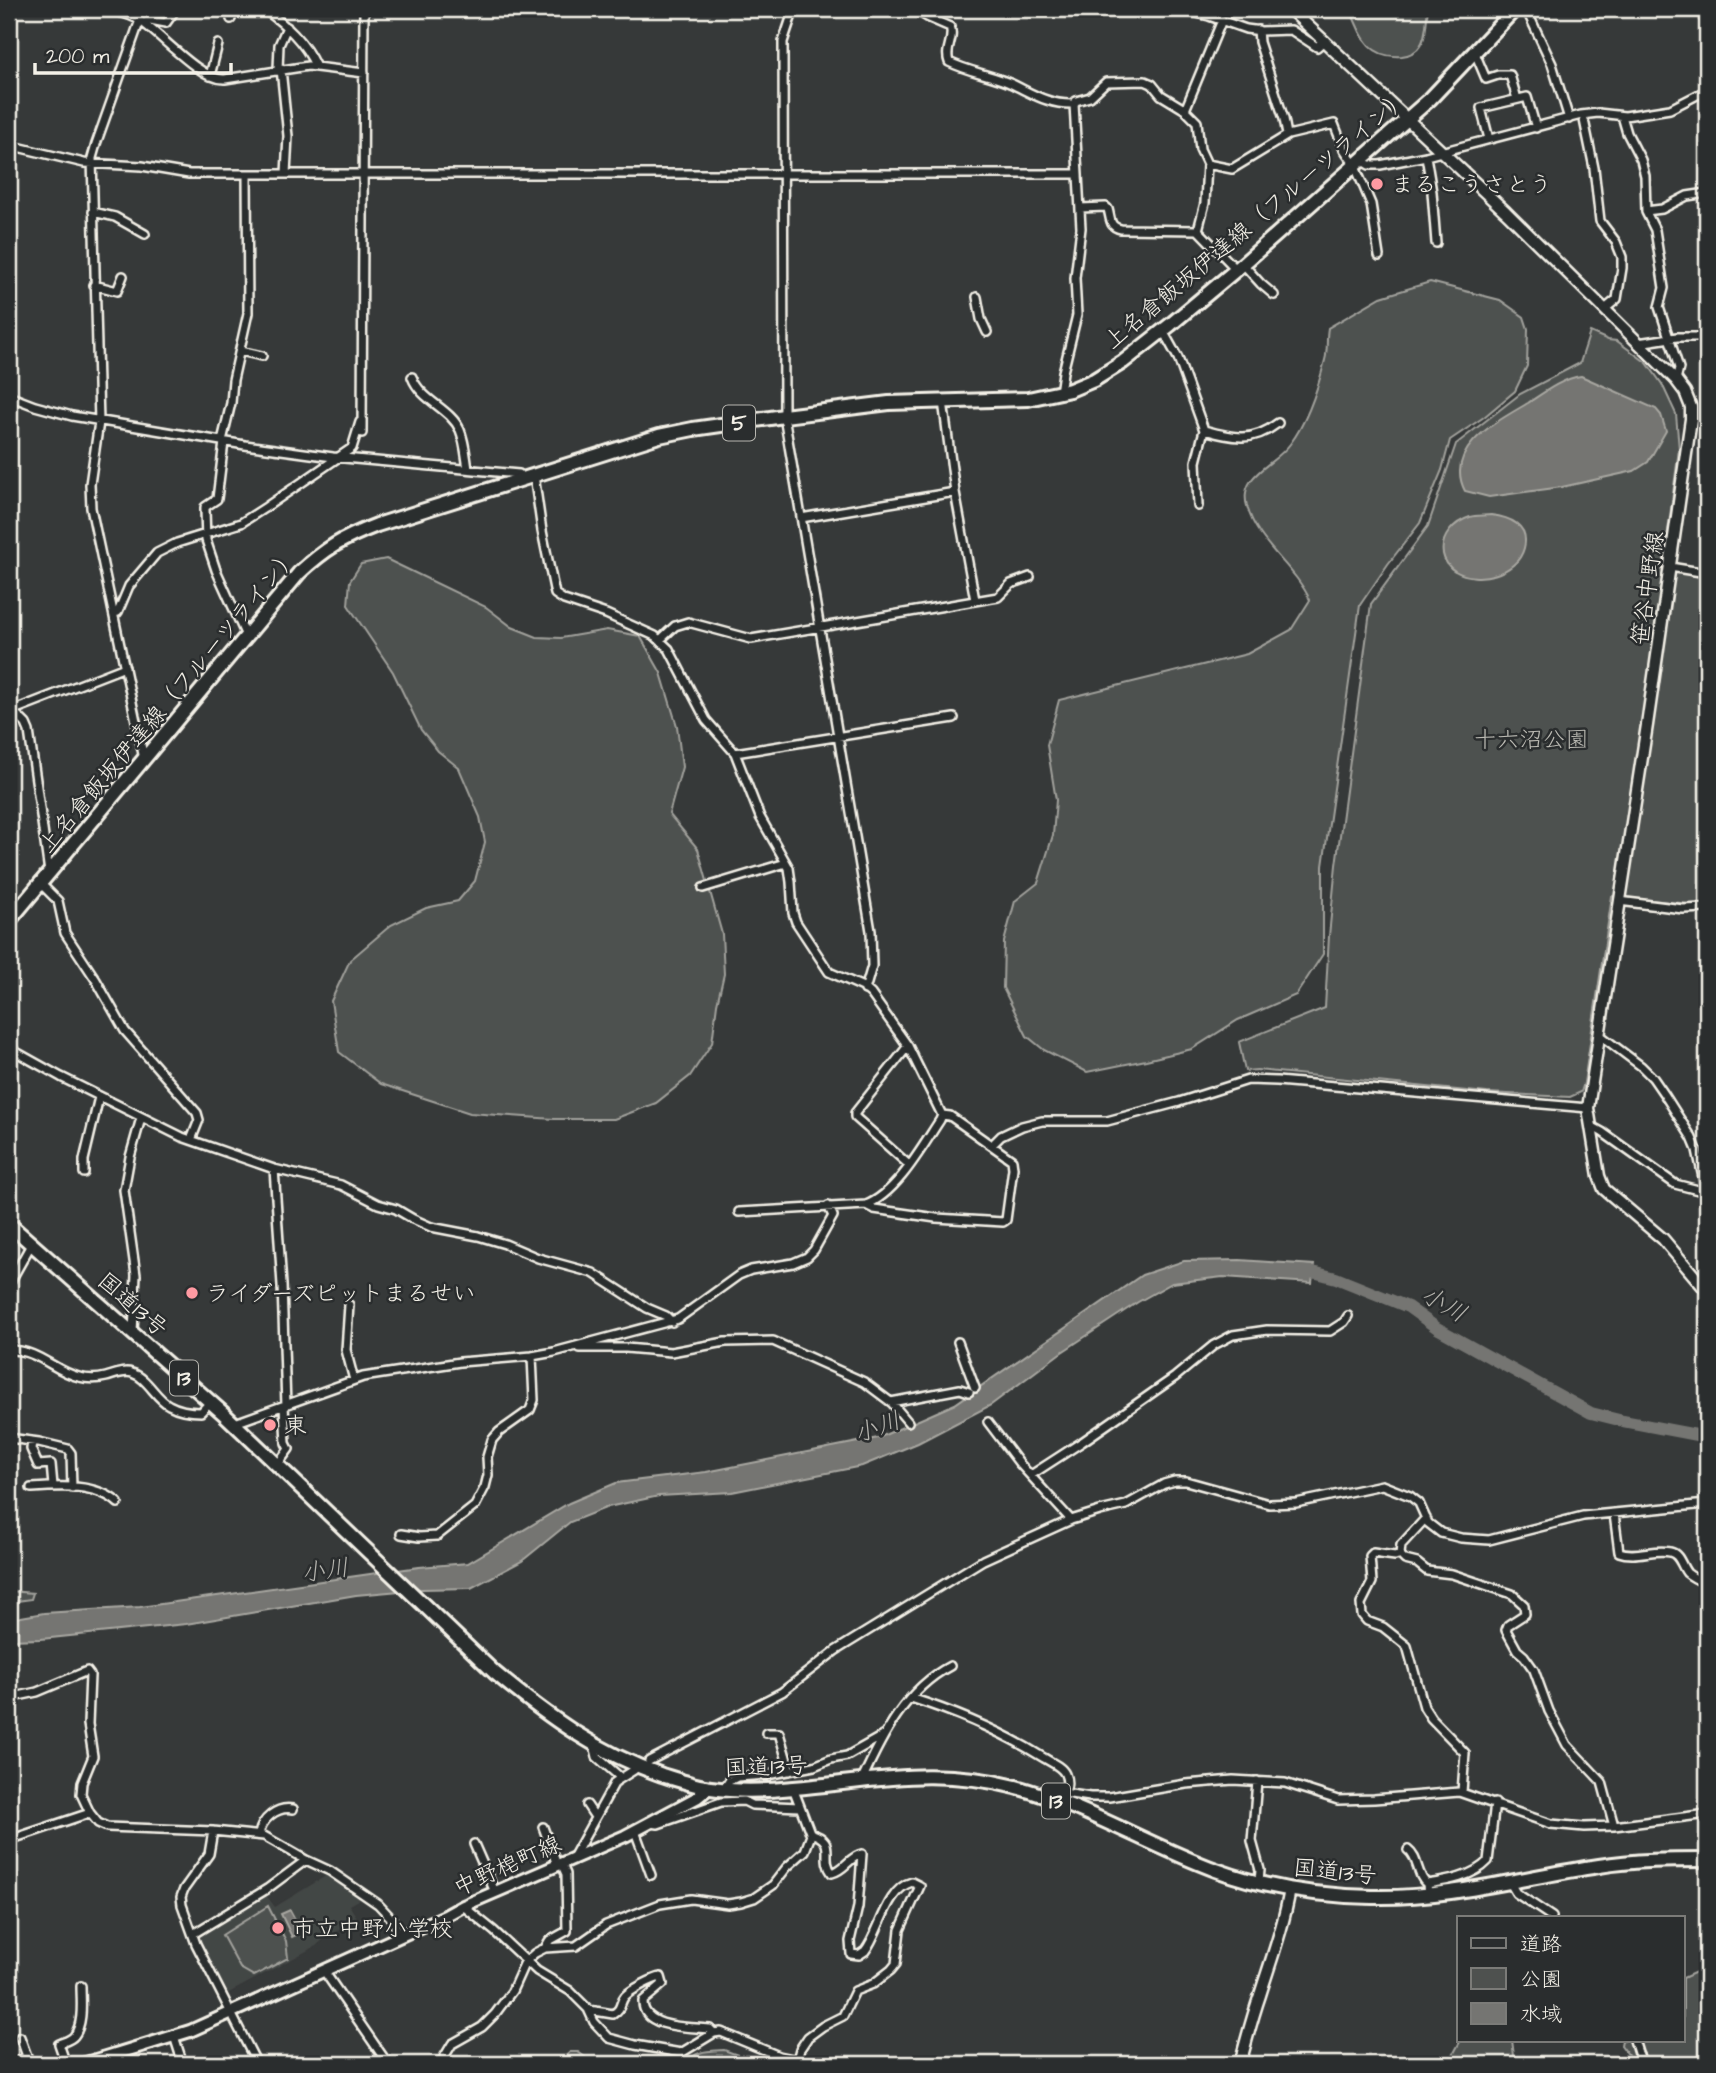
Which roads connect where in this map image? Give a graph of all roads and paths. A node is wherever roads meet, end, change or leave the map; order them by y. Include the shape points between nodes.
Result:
1 (107, 9) edge
2 (176, 9) edge
3 (233, 9) edge
4 (264, 9) edge
5 (364, 9) edge
6 (793, 9) edge
7 (914, 9) edge
8 (1179, 9) edge
9 (1290, 9) edge
10 (1515, 9) edge
11 (1526, 9) edge
12 (1699, 9) edge
13 (231, 19) dead end
14 (1222, 20) junction
15 (141, 22) junction
16 (1707, 24) edge
17 (287, 27) junction
18 (1258, 30) junction
19 (1325, 40) junction
20 (218, 44) dead end
21 (1475, 53) junction
22 (316, 66) junction
23 (280, 69) junction
24 (364, 73) junction
25 (210, 76) junction
26 (1707, 90) edge
27 (1517, 99) junction
28 (1074, 104) junction
29 (1185, 110) junction
30 (1583, 115) junction
31 (1622, 116) junction
32 (1408, 118) junction
33 (1569, 119) junction
34 (1536, 128) junction
35 (1287, 135) junction
36 (1489, 139) junction
37 (9, 145) edge
38 (1443, 152) junction
39 (1426, 156) junction
40 (1357, 162) junction
41 (92, 164) junction
42 (1207, 164) junction
43 (247, 174) junction
44 (286, 174) junction
45 (364, 174) junction
46 (783, 174) junction
47 (1077, 174) junction
48 (1707, 193) edge
49 (1080, 208) junction
50 (1646, 211) junction
51 (93, 212) junction
52 (1198, 230) junction
53 (145, 234) dead end
54 (1436, 243) dead end
55 (1379, 256) dead end
56 (1240, 266) junction
57 (123, 276) dead end
58 (94, 285) junction
59 (1274, 295) dead end
60 (977, 297) dead end
61 (1605, 309) junction
62 (1163, 331) junction
63 (987, 332) dead end
64 (1707, 337) edge
65 (1670, 338) junction
66 (1638, 343) junction
67 (240, 351) junction
68 (262, 356) dead end
69 (412, 377) dead end
70 (1676, 380) junction
71 (1060, 393) junction
72 (9, 396) edge
73 (943, 401) junction
74 (784, 416) junction
75 (362, 418) junction
76 (99, 422) junction
77 (1278, 423) dead end
78 (1204, 430) junction
79 (362, 433) dead end
80 (223, 441) junction
81 (341, 457) junction
82 (468, 469) junction
83 (528, 476) junction
84 (955, 492) junction
85 (1198, 506) dead end
86 (801, 518) junction
87 (206, 534) junction
88 (1670, 566) junction
89 (1707, 572) edge
90 (1030, 577) dead end
91 (975, 600) junction
92 (114, 613) junction
93 (819, 627) junction
94 (246, 636) junction
95 (660, 639) junction
96 (125, 667) junction
97 (10, 710) edge
98 (954, 718) dead end
99 (838, 736) junction
100 (735, 753) junction
101 (144, 759) junction
102 (786, 863) junction
103 (50, 872) junction
104 (40, 883) junction
105 (702, 888) dead end
106 (1619, 901) junction
107 (1707, 908) edge
108 (9, 921) edge
109 (865, 989) junction
110 (1600, 1035) junction
111 (908, 1046) junction
112 (9, 1048) edge
113 (99, 1097) junction
114 (1588, 1108) junction
115 (942, 1115) junction
116 (141, 1118) junction
117 (1591, 1126) junction
118 (191, 1140) junction
119 (992, 1145) junction
120 (909, 1165) junction
121 (274, 1169) junction
122 (84, 1173) dead end
123 (1707, 1194) edge
124 (866, 1205) junction
125 (828, 1206) junction
126 (739, 1212) dead end
127 (9, 1223) edge
128 (32, 1243) junction
129 (9, 1284) edge
130 (1707, 1292) edge
131 (349, 1305) dead end
132 (1348, 1315) dead end
133 (672, 1322) junction
134 (133, 1332) junction
135 (958, 1342) dead end
136 (576, 1346) junction
137 (9, 1350) edge
138 (532, 1356) junction
139 (354, 1380) junction
140 (211, 1401) junction
141 (891, 1402) junction
142 (285, 1406) junction
143 (908, 1422) dead end
144 (988, 1422) dead end
145 (234, 1423) junction
146 (9, 1438) edge
147 (32, 1441) junction
148 (278, 1464) junction
149 (1031, 1475) junction
150 (53, 1486) junction
151 (32, 1488) dead end
152 (72, 1488) junction
153 (118, 1503) dead end
154 (1707, 1504) edge
155 (1614, 1514) junction
156 (1426, 1518) junction
157 (1071, 1520) junction
158 (401, 1534) dead end
159 (1400, 1554) junction
160 (1707, 1584) edge
161 (950, 1666) dead end
162 (9, 1698) edge
163 (911, 1698) junction
164 (766, 1733) dead end
165 (884, 1735) junction
166 (594, 1745) junction
167 (649, 1761) dead end
168 (634, 1770) dead end
169 (790, 1771) junction
170 (621, 1778) junction
171 (862, 1780) junction
172 (1257, 1781) junction
173 (709, 1788) junction
174 (793, 1788) junction
175 (724, 1789) junction
176 (1462, 1793) junction
177 (1062, 1798) junction
178 (1495, 1803) junction
179 (587, 1805) dead end
180 (799, 1807) junction
181 (293, 1809) dead end
182 (90, 1813) junction
183 (1707, 1814) edge
184 (595, 1817) junction
185 (650, 1822) junction
186 (1614, 1826) junction
187 (544, 1827) dead end
188 (213, 1831) junction
189 (633, 1832) junction
190 (810, 1833) junction
191 (259, 1835) junction
192 (9, 1840) edge
193 (474, 1844) dead end
194 (1408, 1850) dead end
195 (572, 1859) junction
196 (306, 1860) junction
197 (1707, 1860) edge
198 (559, 1864) junction
199 (649, 1875) dead end
200 (1259, 1882) junction
201 (1510, 1883) junction
202 (1290, 1889) junction
203 (1427, 1890) junction
204 (495, 1892) junction
205 (463, 1906) junction
206 (1550, 1916) edge
207 (192, 1934) junction
208 (401, 1936) junction
209 (545, 1948) junction
210 (525, 1962) junction
211 (324, 1971) junction
212 (81, 1986) dead end
213 (589, 2010) junction
214 (233, 2013) junction
215 (714, 2033) junction
216 (174, 2036) junction
217 (20, 2037) dead end
218 (1635, 2042) edge
219 (797, 2060) junction
220 (12, 2064) edge
221 (66, 2064) edge
222 (83, 2064) edge
223 (183, 2064) edge
224 (257, 2064) edge
225 (388, 2064) edge
226 (440, 2064) edge
227 (817, 2064) edge
228 (1240, 2064) edge
229 (1643, 2064) edge

1 - 15 street
2 - 15 street via 166,23
3 - 13 street
4 - 17 street
5 - 24 street
6 - 46 street via 783,42
7 - 28 street via 950,27 949,62 1048,102
8 - 14 street
9 - 19 street, 笹谷中野線
10 - 21 main road, 上名倉飯坂伊達線（フルーツライン） / 5
11 - 33 street via 1552,64
12 - 16 street
14 - 18 street
14 - 29 street
15 - 25 street
15 - 41 street
17 - 22 street
17 - 23 street via 279,46
18 - 19 street via 1291,30 1317,47
18 - 35 street
19 - 32 street, 笹谷中野線
20 - 25 street
21 - 27 street via 1486,79 1510,75
21 - 32 main road, 上名倉飯坂伊達線（フルーツライン） / 5
22 - 23 street
22 - 24 street
23 - 25 street via 219,80
23 - 44 street via 288,130
24 - 45 street
26 - 31 street via 1670,109
27 - 34 street via 1527,97
27 - 36 street via 1480,108
28 - 29 street via 1107,82 1145,80
28 - 47 street
29 - 42 street via 1198,124 1200,149
30 - 31 street
30 - 33 street
30 - 61 street via 1600,221 1622,257 1617,299
31 - 50 street via 1641,160
32 - 38 street, 笹谷中野線
32 - 40 main road, 上名倉飯坂伊達線（フルーツライン） / 5
33 - 34 street
34 - 36 street
35 - 40 street via 1335,124 1343,149
35 - 42 street via 1232,169
36 - 38 street
37 - 41 street
38 - 39 street
38 - 61 street, 笹谷中野線
39 - 40 street via 1369,165
39 - 54 street
40 - 55 street via 1371,204
40 - 56 main road, 上名倉飯坂伊達線（フルーツライン） / 5
41 - 43 street via 189,174
41 - 51 street
42 - 52 street
43 - 44 street
43 - 67 street via 249,300
44 - 45 street
45 - 46 street
45 - 75 street
46 - 47 street
46 - 74 street
47 - 49 street
48 - 50 street
49 - 52 street via 1104,206 1114,228
49 - 71 street via 1077,314
50 - 65 street via 1655,230 1664,288 1659,307
51 - 53 street via 116,216
51 - 58 street
52 - 56 street
56 - 59 street
56 - 62 main road, 上名倉飯坂伊達線（フルーツライン） / 5
57 - 58 street via 117,291
58 - 76 street
60 - 63 street
61 - 66 street, 笹谷中野線
62 - 71 main road, 上名倉飯坂伊達線（フルーツライン） / 5 via 1104,375
62 - 78 street via 1178,358
64 - 65 street
65 - 66 street
65 - 70 street via 1679,368
66 - 70 street, 笹谷中野線
67 - 68 street
67 - 80 street
69 - 82 street via 426,398 457,425
70 - 88 street, 笹谷中野線 via 1691,407 1691,419
71 - 73 main road, 上名倉飯坂伊達線（フルーツライン） / 5 via 1028,400
72 - 76 street
73 - 74 main road, 上名倉飯坂伊達線（フルーツライン） / 5
73 - 84 street
74 - 83 main road, 上名倉飯坂伊達線（フルーツライン） / 5 via 659,436
74 - 86 street
75 - 79 street
75 - 81 street via 352,448
76 - 80 street
76 - 92 street via 90,497
77 - 78 street via 1241,439
78 - 85 street via 1195,462
80 - 81 street
80 - 87 street via 217,499 205,507
81 - 82 street
81 - 87 street via 241,523
82 - 83 street
83 - 94 main road, 上名倉飯坂伊達線（フルーツライン） / 5 via 338,542 299,573
83 - 95 street via 555,594
84 - 86 street
84 - 91 street
86 - 93 street
87 - 92 street via 157,553
87 - 94 street via 216,570
88 - 89 street
88 - 106 street, 笹谷中野線
90 - 91 street via 1011,584 998,597
91 - 93 street
92 - 96 street
93 - 95 street via 751,639 688,622
93 - 99 street
94 - 101 main road, 上名倉飯坂伊達線（フルーツライン） / 5
95 - 100 street via 706,720
96 - 97 street
96 - 101 street
97 - 103 street via 29,731
98 - 99 street
99 - 100 street
99 - 109 street via 871,931 872,966
100 - 102 street via 760,817
101 - 103 main road, 上名倉飯坂伊達線（フルーツライン） / 5
102 - 105 street
102 - 109 street via 796,922 829,972
103 - 104 main road, 上名倉飯坂伊達線（フルーツライン） / 5
104 - 108 main road, 上名倉飯坂伊達線（フルーツライン） / 5
104 - 118 street via 58,901 65,933 125,1031 197,1113 200,1120
106 - 107 street
106 - 110 street, 笹谷中野線
109 - 111 street
110 - 114 street, 笹谷中野線
110 - 123 street via 1653,1078 1692,1138
111 - 115 street
111 - 120 street via 855,1118
112 - 113 street
113 - 116 street
113 - 122 street
114 - 117 street, 笹谷中野線
114 - 119 street via 1248,1080 1107,1121 1042,1121 1021,1126
115 - 119 street
115 - 120 street
116 - 118 street
116 - 134 street via 124,1189 137,1287
117 - 123 street via 1675,1184
117 - 130 street, 笹谷中野線 via 1604,1189 1663,1239
118 - 121 street
119 - 124 street via 1013,1163 1003,1222 913,1215
120 - 124 street via 876,1201
121 - 133 street via 341,1185 431,1227 478,1236 593,1273
121 - 142 street
124 - 125 street
125 - 126 street
125 - 133 street via 833,1216 807,1257 739,1275
127 - 128 main road, 国道13号 / 13
128 - 129 street
128 - 134 main road, 国道13号 / 13
131 - 139 street via 346,1350
132 - 149 street via 1330,1331 1267,1330 1233,1335
133 - 136 street
134 - 140 main road, 国道13号 / 13
135 - 141 street via 972,1390
136 - 138 street
136 - 141 street via 671,1352 768,1339 852,1375
137 - 140 street via 34,1354 82,1378 132,1373 177,1408 201,1412
138 - 139 street via 460,1362
138 - 158 street via 534,1400 530,1410 492,1440 485,1487 475,1506 437,1536
139 - 142 street
140 - 145 main road, 国道13号 / 13
141 - 143 street
142 - 145 street
142 - 148 street via 289,1449
144 - 149 street
145 - 148 main road, 国道13号 / 13
146 - 147 street
147 - 150 street via 38,1465 51,1464
147 - 152 street via 70,1451
148 - 166 main road, 国道13号 / 13 via 495,1673 537,1708
149 - 157 street
150 - 151 street
150 - 152 street
152 - 153 street via 102,1492
154 - 155 street
155 - 156 street via 1583,1516 1489,1540 1441,1533
155 - 160 street via 1619,1552 1672,1553 1688,1574
156 - 157 street via 1410,1496 1382,1485 1281,1504 1186,1481 1164,1484 1126,1505
156 - 159 street via 1401,1545
157 - 167 street via 983,1560 835,1651 782,1692
159 - 176 street via 1370,1556 1372,1582 1361,1604 1362,1615 1406,1646 1424,1707 1466,1754
159 - 186 street via 1427,1571 1462,1577 1521,1601 1525,1614 1506,1630 1534,1670 1567,1745 1602,1782
161 - 163 street
162 - 182 street via 88,1672 93,1756 80,1791
163 - 165 street
163 - 177 street via 947,1709 1026,1746 1065,1773
164 - 169 street via 779,1733
165 - 169 street via 847,1756
165 - 171 street
166 - 170 street via 597,1757
166 - 173 main road, 国道13号 / 13 via 633,1765
168 - 170 street
169 - 175 street via 737,1777
170 - 184 street
171 - 174 main road, 国道13号 / 13
171 - 177 main road, 国道13号 / 13 via 940,1775
172 - 176 street via 1285,1783 1338,1800
172 - 177 street via 1210,1781 1110,1797
172 - 200 street via 1252,1841
173 - 175 main road, 国道13号 / 13
173 - 185 main road, 中野梍町線
174 - 175 main road, 国道13号 / 13
174 - 180 street
176 - 178 street
177 - 200 main road, 国道13号 / 13 via 1216,1870
178 - 186 street via 1551,1824
178 - 203 street via 1488,1861 1482,1868
179 - 184 street
180 - 185 street via 721,1802 659,1824
180 - 190 street
181 - 191 street via 272,1814
182 - 188 street via 107,1827
182 - 192 street
183 - 186 street
184 - 195 street
185 - 189 main road, 中野梍町線
187 - 198 street
188 - 191 street
188 - 207 street via 209,1854 181,1896
189 - 195 main road, 中野梍町線
189 - 199 street
190 - 209 street via 805,1851 754,1898 728,1904 691,1899 660,1905 606,1925 576,1946
190 - 219 street via 824,1838 832,1873 862,1854 851,1954 865,1951 886,1908 904,1885 920,1886 900,1930 896,1964 873,1984 855,1991 843,2016 808,2037
191 - 196 street
193 - 204 street
194 - 203 street
195 - 198 main road, 中野梍町線
196 - 207 street
196 - 208 street via 378,1904
197 - 201 main road, 国道13号 / 13 via 1613,1864
198 - 204 main road, 中野梍町線
198 - 209 street via 566,1874 567,1931
200 - 202 main road, 国道13号 / 13
201 - 203 main road, 国道13号 / 13 via 1464,1892
201 - 206 street via 1516,1894
202 - 203 main road, 国道13号 / 13 via 1362,1897
202 - 228 street
204 - 205 main road, 中野梍町線
205 - 208 main road, 中野梍町線
205 - 210 street
207 - 214 street
208 - 211 main road, 中野梍町線
209 - 210 street
210 - 213 street via 570,1991
210 - 226 street via 495,2014 452,2045
211 - 214 main road, 中野梍町線
211 - 225 street
212 - 221 street via 76,2034 59,2044
213 - 215 street via 609,2038 655,2049 686,2052
213 - 215 street via 613,2014 626,1996 661,1978 663,1984 643,2001 644,2012 662,2023
214 - 216 main road, 中野梍町線
214 - 224 street
215 - 219 street
216 - 222 main road, 中野梍町線
216 - 223 street
217 - 220 street via 27,2056
218 - 229 street
219 - 227 street

